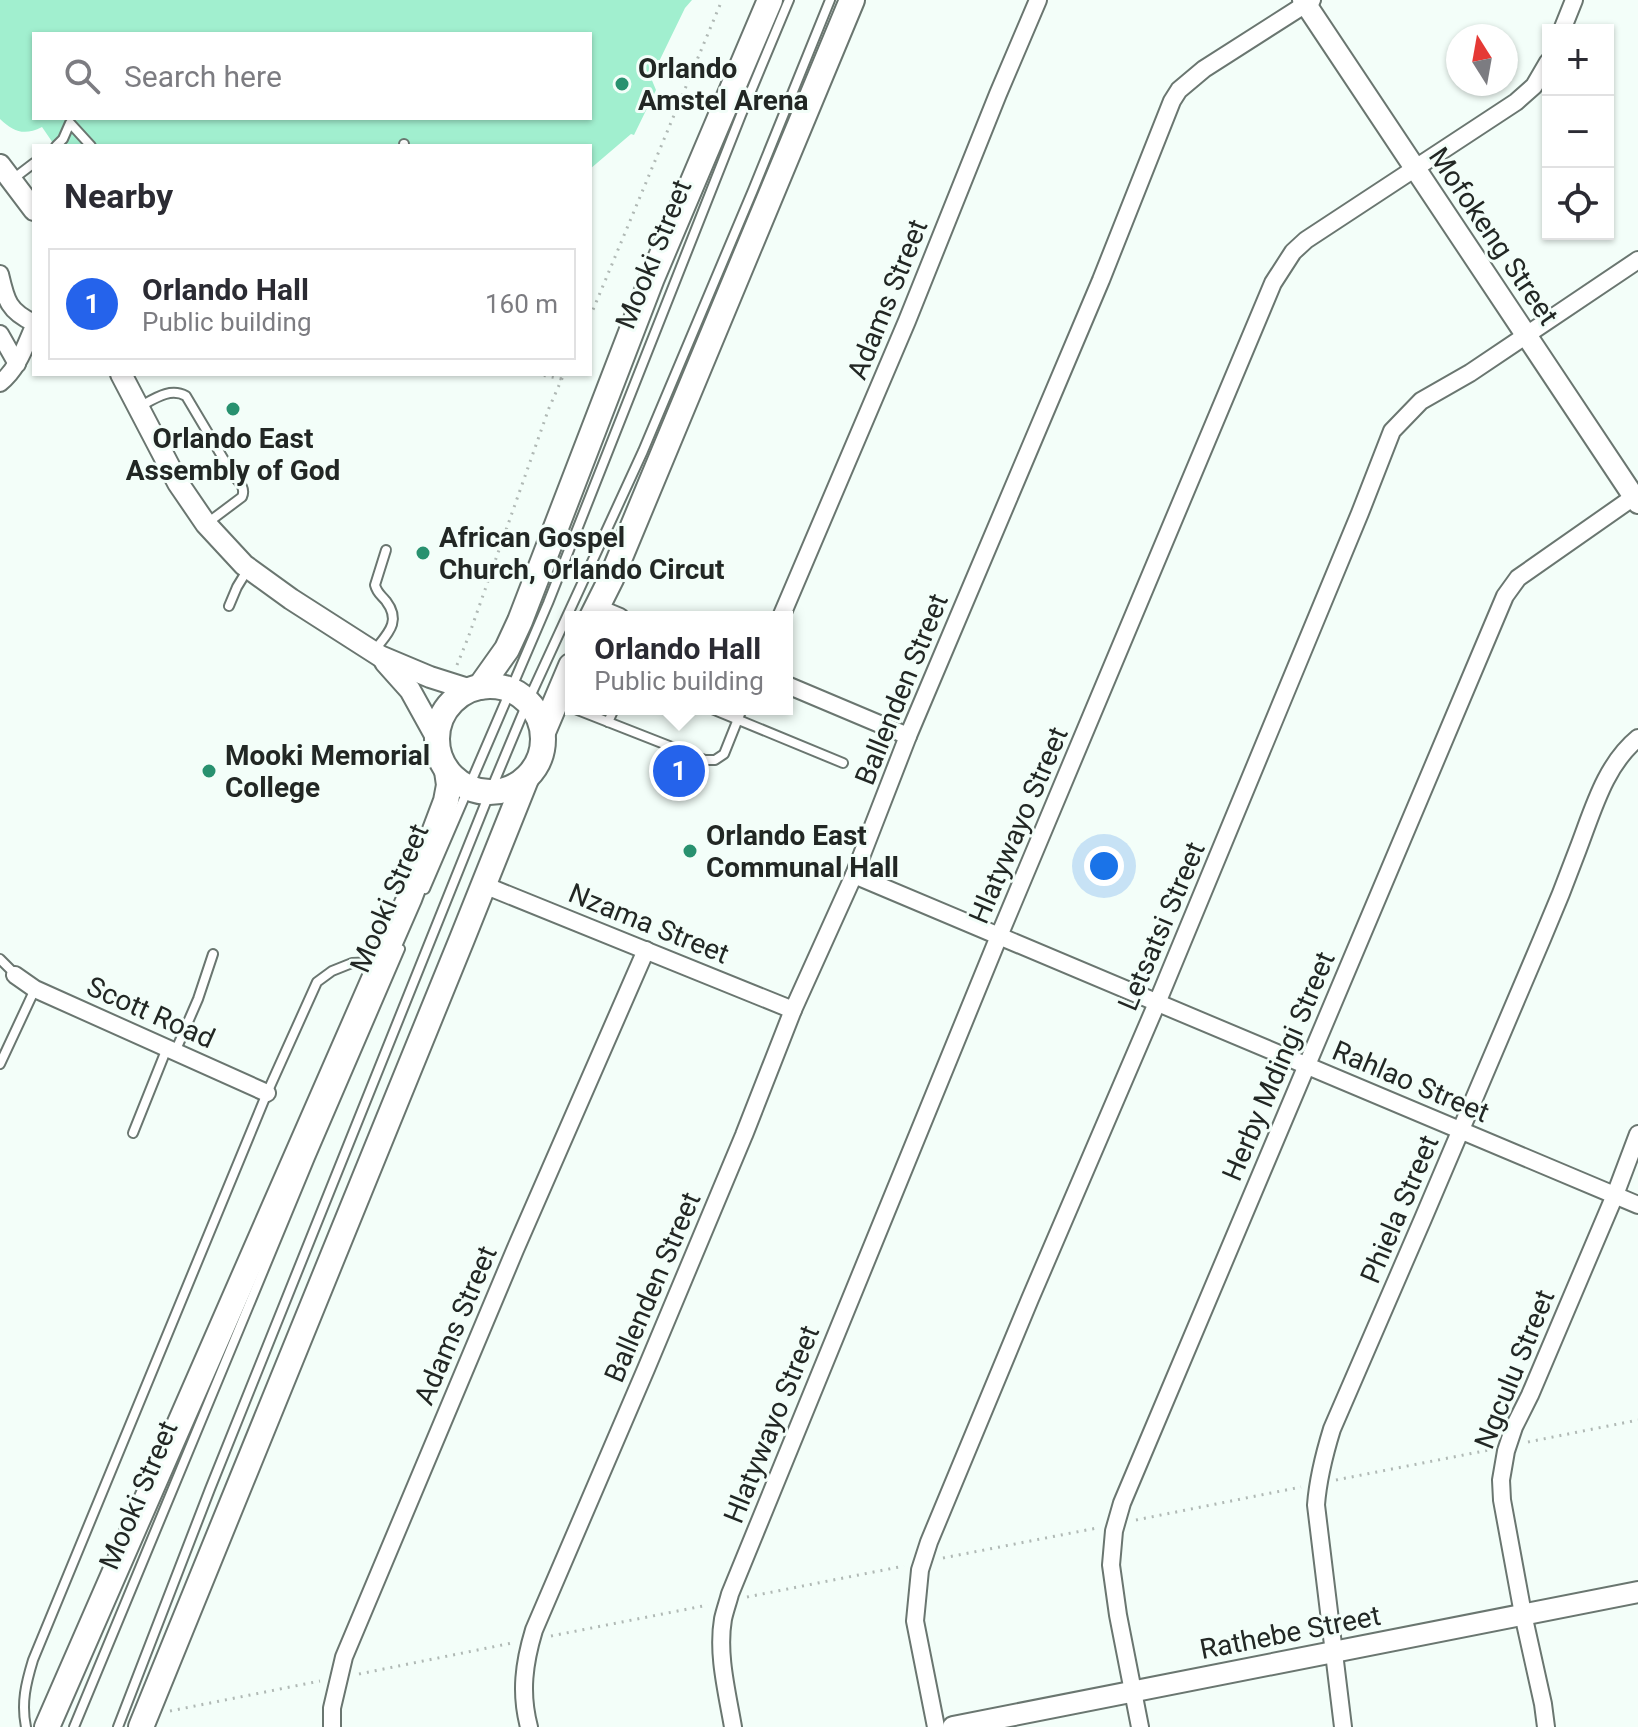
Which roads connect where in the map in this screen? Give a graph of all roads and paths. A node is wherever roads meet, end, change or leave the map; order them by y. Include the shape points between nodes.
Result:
1 (722, 0) edge
2 (770, 0) edge
3 (789, 0) edge
4 (830, 0) edge
5 (852, 0) edge
6 (1038, 0) edge
7 (1574, 0) edge
8 (1307, 1) edge
9 (1564, 24) edge
10 (1542, 72) edge
11 (58, 144) edge
12 (89, 144) edge
13 (32, 164) edge
14 (1415, 168) junction
15 (6, 172) edge
16 (32, 201) edge
17 (1638, 260) edge
18 (0, 274) edge
19 (592, 312) edge
20 (32, 323) edge
21 (32, 329) edge
22 (0, 334) edge
23 (1527, 336) junction
24 (17, 364) junction
25 (122, 376) edge
26 (563, 376) edge
27 (0, 383) edge
28 (138, 407) junction
29 (1637, 498) edge
30 (206, 524) junction
31 (386, 550) dead end
32 (248, 568) junction
33 (229, 606) dead end
34 (594, 611) edge
35 (784, 611) edge
36 (377, 654) junction
37 (446, 682) junction
38 (476, 688) junction
39 (793, 688) edge
40 (518, 696) junction
41 (565, 708) edge
42 (590, 715) edge
43 (611, 715) edge
44 (728, 715) edge
45 (740, 715) edge
46 (738, 719) junction
47 (608, 722) junction
48 (543, 732) junction
49 (908, 736) junction
50 (436, 737) junction
51 (1638, 738) edge
52 (843, 763) dead end
53 (447, 771) junction
54 (526, 779) junction
55 (479, 790) junction
56 (854, 875) junction
57 (484, 885) junction
58 (419, 903) dead end
59 (999, 936) junction
60 (401, 946) dead end
61 (646, 950) junction
62 (213, 954) dead end
63 (0, 959) edge
64 (380, 963) junction
65 (15, 975) joint
66 (35, 989) junction
67 (1157, 1003) junction
68 (793, 1010) junction
69 (171, 1050) junction
70 (0, 1064) edge
71 (1306, 1065) junction
72 (267, 1093) junction
73 (1462, 1131) junction
74 (133, 1133) dead end
75 (1638, 1134) edge
76 (1615, 1195) junction
77 (1638, 1205) edge
78 (1638, 1420) edge
79 (1508, 1446) junction
80 (1318, 1484) junction
81 (1116, 1524) junction
82 (922, 1562) junction
83 (1638, 1592) edge
84 (728, 1601) junction
85 (1523, 1614) junction
86 (531, 1640) junction
87 (1334, 1652) junction
88 (338, 1678) junction
89 (1132, 1692) junction
90 (144, 1722) edge
91 (26, 1727) edge
92 (47, 1727) edge
93 (74, 1727) edge
94 (118, 1727) edge
95 (332, 1727) edge
96 (529, 1727) edge
97 (733, 1727) edge
98 (936, 1727) edge
99 (953, 1727) edge
100 (1140, 1727) edge
101 (1343, 1727) edge
102 (1546, 1727) edge

1 - 19 path
2 - 38 main road, Mooki Street via 652,278 520,621 507,649
3 - 40 lane, Mooki Street via 554,588
4 - 40 lane, Mooki Street via 643,451
5 - 34 main road
6 - 35 street, Adams Street
7 - 9 street
8 - 14 street, Mofokeng Street
8 - 49 street, Ballenden Street via 1204,69 1172,101
10 - 14 street, Hlatywayo Street via 1516,102
11 - 12 lane via 70,123
13 - 15 lane
14 - 23 street, Mofokeng Street
14 - 59 street, Hlatywayo Street via 1306,240 1273,283
15 - 16 street
17 - 23 street, Letsatsi Street
18 - 20 street via 8,305
21 - 24 street
22 - 24 street
23 - 29 street, Mofokeng Street
23 - 67 street, Letsatsi Street via 1421,401 1392,431
24 - 27 street
25 - 28 street
26 - 37 path via 468,638
28 - 30 street
28 - 30 lane via 170,392 186,396 241,485 242,497
29 - 71 street, Herby Mdingi Street via 1518,578 1505,596
30 - 32 street
31 - 36 lane via 375,585 393,613 393,625
32 - 33 lane
32 - 36 street
36 - 37 street
36 - 50 street via 410,690
37 - 38 street
38 - 40 main road via 495,686
38 - 50 main road via 447,708
39 - 49 street
40 - 48 main road via 538,715
40 - 55 lane, Mooki Street
40 - 55 lane, Mooki Street
41 - 48 main road
42 - 47 lane
43 - 47 lane
44 - 46 lane
45 - 46 lane
46 - 47 lane via 724,754 715,760
46 - 52 lane
48 - 54 main road via 536,765
49 - 56 street, Ballenden Street
50 - 53 main road
51 - 73 street, Phiela Street via 1613,766 1592,811
53 - 55 main road via 456,781
53 - 64 main road, Mooki Street via 446,801
54 - 55 main road via 503,791
54 - 57 main road
55 - 58 lane, Mooki Street
55 - 94 lane, Mooki Street
56 - 59 street, Rahlao Street
56 - 68 street, Ballenden Street
57 - 61 street, Nzama Street
57 - 90 main road
59 - 67 street, Rahlao Street
59 - 84 street, Hlatywayo Street
60 - 93 lane, Mooki Street
61 - 68 street, Nzama Street
61 - 88 street, Adams Street
62 - 69 lane via 198,999
63 - 65 lane
64 - 72 lane via 352,963 317,982
64 - 92 main road, Mooki Street
65 - 66 street, Scott Road
66 - 69 street, Scott Road
66 - 70 lane
67 - 71 street, Rahlao Street
67 - 82 street, Letsatsi Street
68 - 86 street, Ballenden Street
69 - 72 street, Scott Road
69 - 74 lane
71 - 73 street, Rahlao Street
71 - 81 street, Herby Mdingi Street
72 - 91 lane via 33,1660 24,1690
73 - 76 street, Rahlao Street
73 - 80 street, Phiela Street via 1332,1429
75 - 76 street, Ngculu Street
76 - 77 street, Rahlao Street
76 - 79 street, Ngculu Street
78 - 79 path
79 - 80 path
79 - 85 street, Ngculu Street via 1502,1500
80 - 81 path
80 - 87 street, Phiela Street
81 - 82 path
81 - 89 street, Herby Mdingi Street via 1111,1565
82 - 84 path
82 - 98 street, Letsatsi Street via 915,1621
83 - 85 street, Rathebe Street
84 - 86 path
84 - 97 street, Hlatywayo Street via 723,1672
85 - 87 street, Rathebe Street
85 - 102 street, Ngculu Street
86 - 88 path
86 - 96 street, Ballenden Street via 523,1687
87 - 89 street, Rathebe Street
87 - 101 street, Phiela Street
88 - 90 path
88 - 95 street, Adams Street
89 - 99 street, Rathebe Street
89 - 100 street, Herby Mdingi Street

